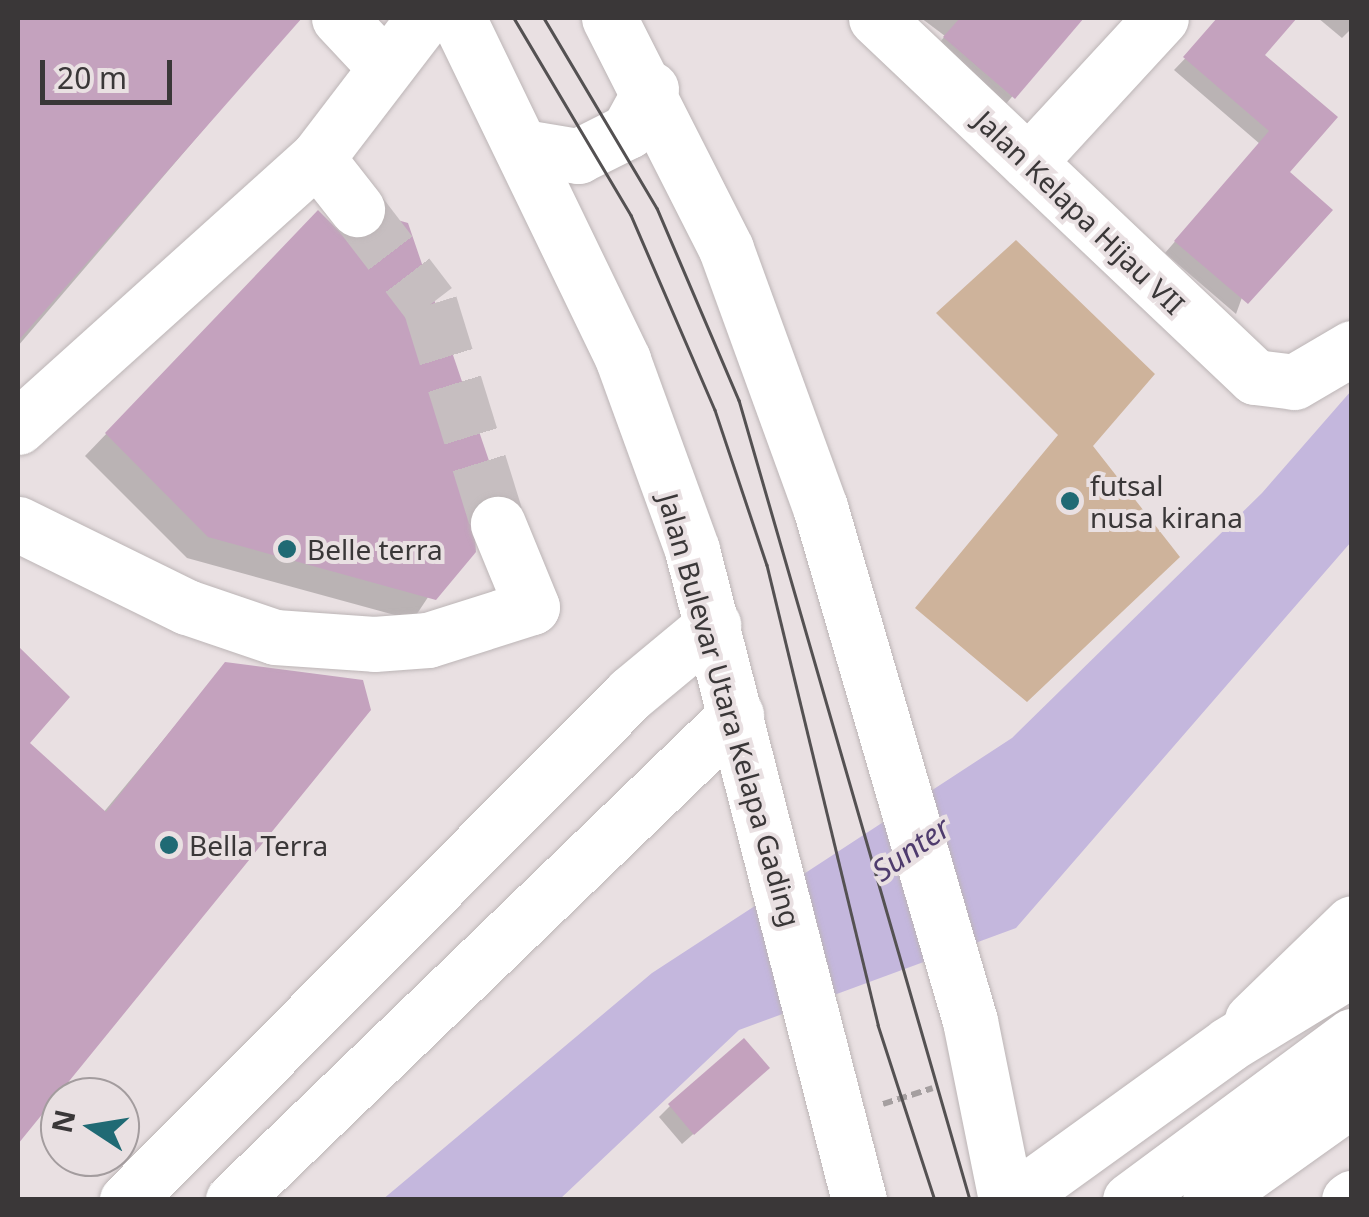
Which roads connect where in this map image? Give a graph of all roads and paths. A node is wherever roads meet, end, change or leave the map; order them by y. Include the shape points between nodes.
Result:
1 (339, 18) edge
2 (424, 18) edge
3 (458, 18) edge
4 (609, 18) edge
5 (876, 18) edge
6 (1161, 18) edge
7 (386, 67) junction
8 (651, 89) junction
9 (528, 148) junction
10 (318, 158) junction
11 (1028, 162) junction
12 (358, 209) tunnel mouth
13 (1352, 348) edge
14 (18, 428) edge
15 (18, 524) edge
16 (498, 524) tunnel mouth
17 (713, 625) junction
18 (632, 693) junction
19 (736, 715) junction
20 (683, 757) junction
21 (408, 917) junction
22 (1352, 923) edge
23 (1352, 969) edge
24 (462, 975) junction
25 (1352, 1036) edge
26 (1229, 1044) junction
27 (944, 1085) dead end
28 (1352, 1099) edge
29 (879, 1105) dead end
30 (127, 1200) edge
31 (233, 1200) edge
32 (859, 1200) edge
33 (1010, 1200) edge
34 (1130, 1200) edge
35 (1210, 1200) edge

1 - 7 main road
2 - 7 main road
3 - 9 main road, Jalan Bulevar Utara Kelapa Gading
4 - 8 main road
5 - 11 main road, Jalan Kelapa Hijau VII
6 - 11 main road
7 - 10 main road
8 - 9 main road via 628,131 578,156
8 - 33 main road via 776,378 970,1021
9 - 17 main road, Jalan Bulevar Utara Kelapa Gading via 623,360
10 - 12 main road
10 - 14 main road
11 - 13 main road, Jalan Kelapa Hijau VII via 1242,367 1294,382
15 - 16 main road via 188,607 275,637 374,644 428,640 532,607
17 - 18 main road
17 - 19 main road, Jalan Bulevar Utara Kelapa Gading
18 - 20 main road
18 - 21 main road
19 - 20 main road
19 - 32 main road, Jalan Bulevar Utara Kelapa Gading
20 - 24 main road
21 - 24 main road
21 - 30 main road
22 - 26 main road
23 - 26 main road
24 - 31 main road
25 - 34 main road
26 - 33 main road
27 - 29 path
28 - 35 main road

